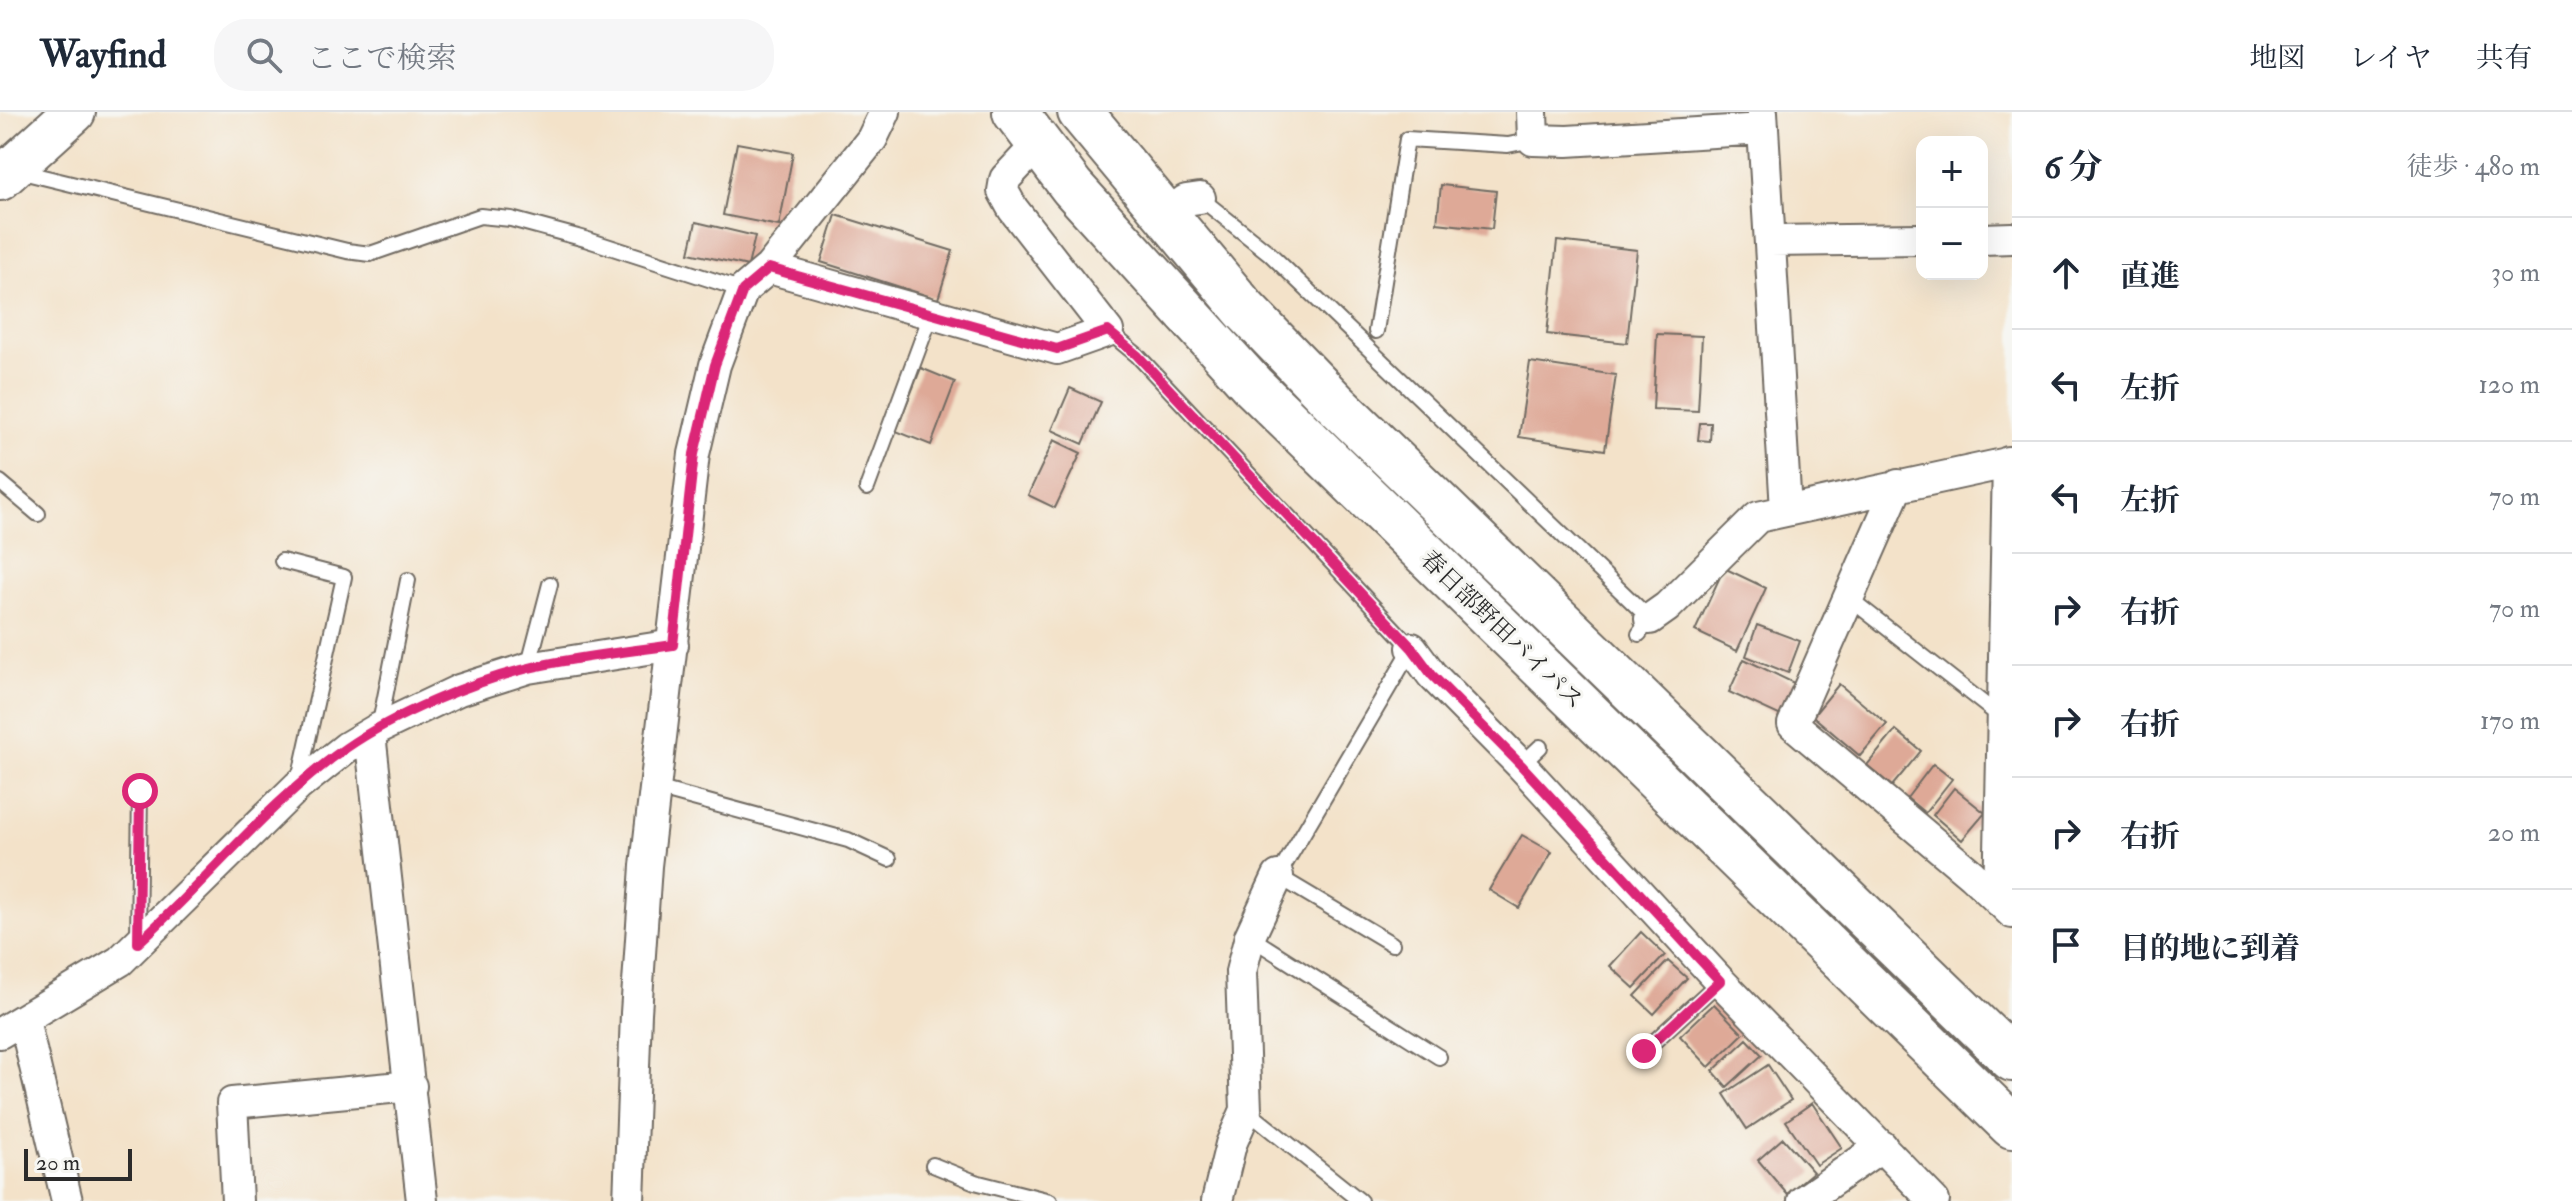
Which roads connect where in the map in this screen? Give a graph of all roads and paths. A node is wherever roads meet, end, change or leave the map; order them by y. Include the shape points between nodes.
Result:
1 (885, 112) edge
2 (1080, 112) edge
3 (60, 116) edge
4 (1762, 120) edge
5 (1532, 126) edge
6 (1026, 128) edge
7 (5, 174) edge
8 (1183, 207) junction
9 (2012, 238) edge
10 (1916, 239) edge
11 (1988, 239) edge
12 (1770, 241) junction
13 (769, 268) junction
14 (743, 290) junction
15 (931, 315) junction
16 (1108, 331) junction
17 (1376, 331) dead end
18 (2010, 462) edge
19 (0, 482) edge
20 (1898, 485) junction
21 (867, 488) dead end
22 (1786, 510) junction
23 (38, 514) dead end
24 (282, 561) dead end
25 (408, 580) dead end
26 (550, 584) dead end
27 (1849, 598) junction
28 (1645, 626) joint
29 (673, 645) junction
30 (1412, 648) junction
31 (528, 668) junction
32 (2002, 718) junction
33 (375, 731) junction
34 (298, 786) junction
35 (656, 788) junction
36 (140, 791) dead end
37 (889, 859) dead end
38 (1278, 876) junction
39 (2006, 907) edge
40 (1250, 936) junction
41 (138, 943) junction
42 (1392, 944) dead end
43 (1720, 981) junction
44 (12, 1026) edge
45 (1644, 1051) dead end
46 (1439, 1057) dead end
47 (2012, 1059) edge
48 (411, 1086) junction
49 (1246, 1110) junction
50 (2012, 1126) edge
51 (1882, 1146) junction
52 (933, 1165) dead end
53 (67, 1201) edge
54 (237, 1201) edge
55 (422, 1201) edge
56 (629, 1201) edge
57 (1050, 1201) edge
58 (1217, 1201) edge
59 (1360, 1201) edge
60 (1803, 1201) edge
61 (1934, 1201) edge

1 - 13 street via 872,139
2 - 8 highway, 春日部野田バイパス
3 - 7 street
4 - 5 street via 1567,141
4 - 12 street
5 - 17 lane via 1508,145 1407,139
6 - 16 street via 1003,191
6 - 50 highway, 春日部野田バイパス via 1072,187 1253,386
7 - 14 lane via 370,254 480,216 511,219
8 - 28 lane via 1269,253
8 - 47 highway, 春日部野田バイパス via 1245,310 1334,402
9 - 11 street
10 - 12 street
12 - 22 street
13 - 14 street
13 - 15 street
14 - 29 street via 715,365 694,454
15 - 16 street via 1057,349
15 - 21 lane
16 - 30 lane via 1137,355
18 - 20 street
18 - 32 street
19 - 23 lane
20 - 22 street
20 - 27 street
22 - 28 street via 1758,517
24 - 34 lane via 344,577
25 - 33 lane
26 - 31 lane
27 - 32 lane
27 - 39 street via 1793,724
29 - 31 street
29 - 35 street
30 - 38 lane
30 - 43 street via 1432,675 1530,756
31 - 33 street via 459,690
32 - 39 street
33 - 34 street
33 - 48 street
34 - 41 street
35 - 37 lane via 848,840
35 - 56 street via 636,1013
36 - 41 lane
38 - 40 street
38 - 42 lane
40 - 46 lane
40 - 49 street via 1241,972
41 - 44 street via 120,961
43 - 45 lane
43 - 51 street
44 - 53 street
48 - 54 street via 232,1103
48 - 55 street
49 - 58 street
49 - 59 lane
51 - 60 street
51 - 61 street
52 - 57 lane

